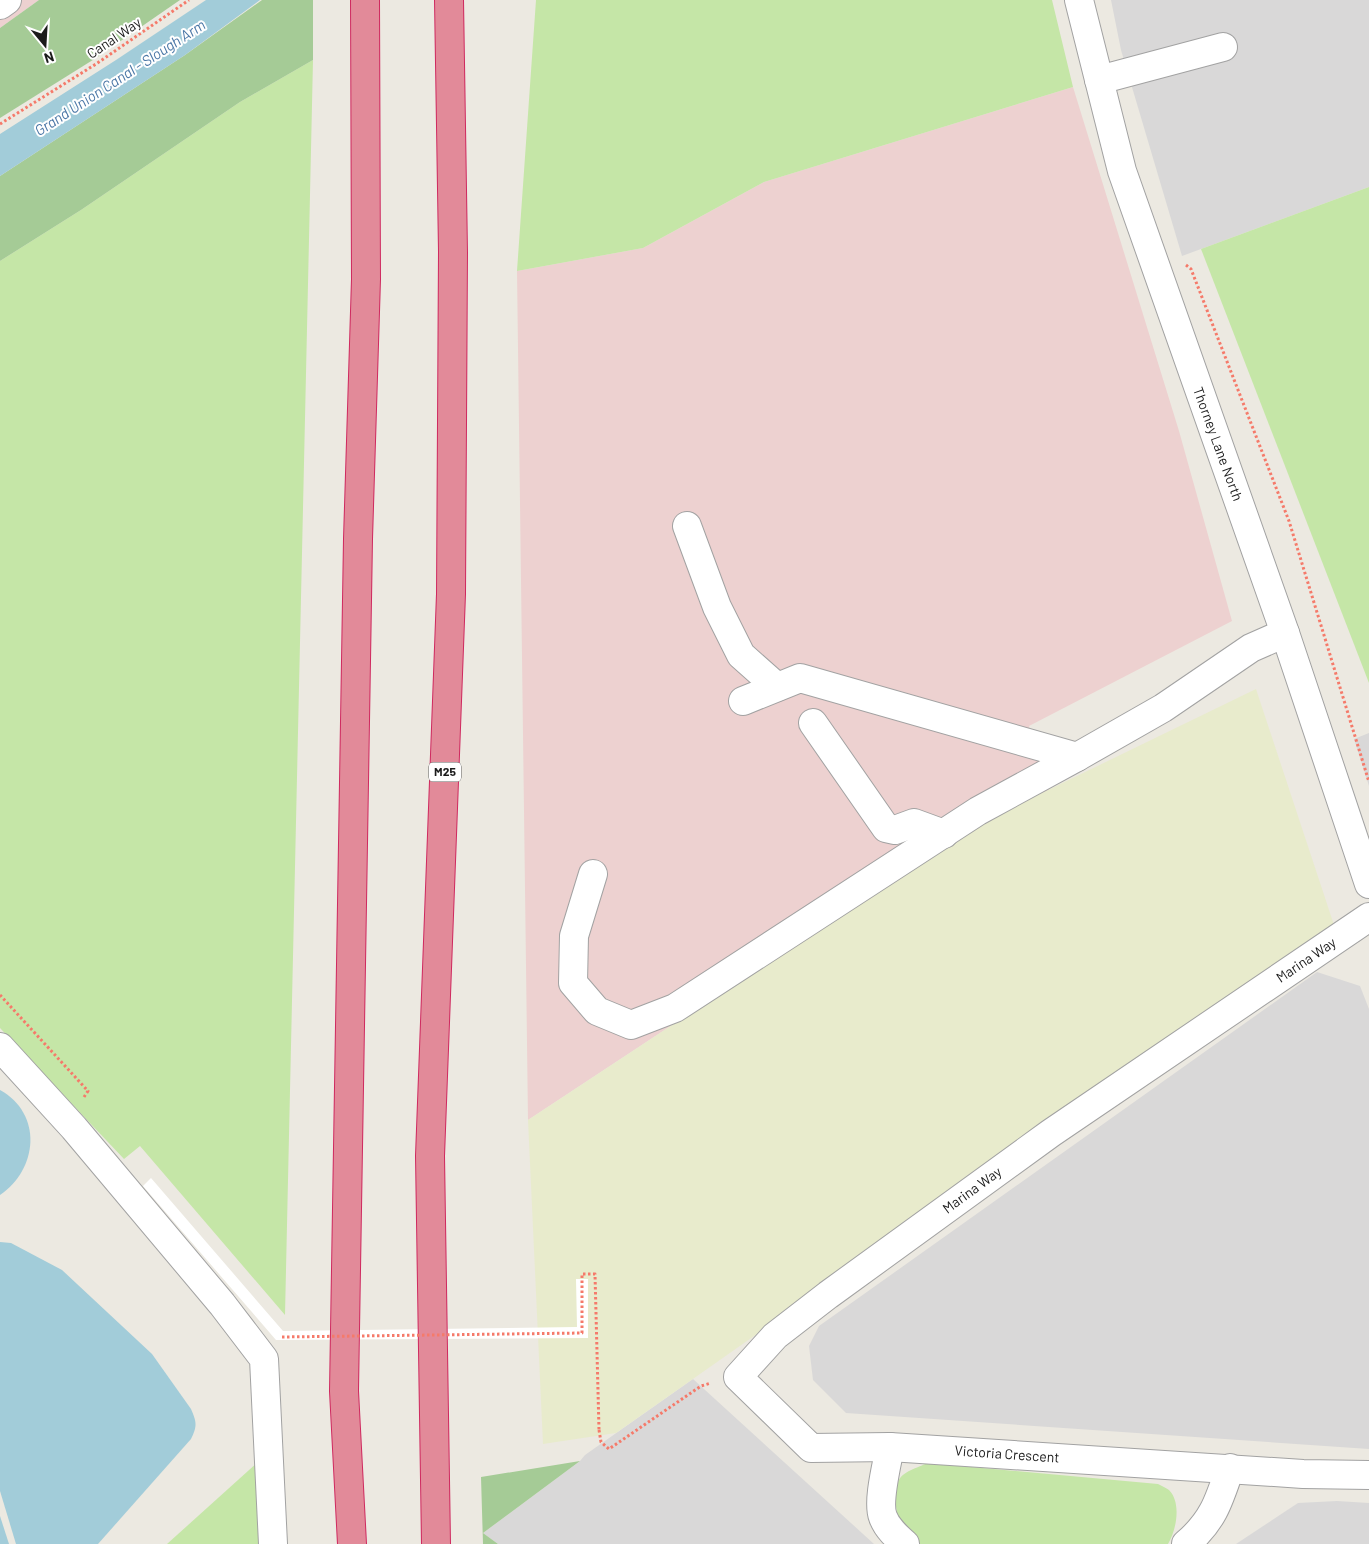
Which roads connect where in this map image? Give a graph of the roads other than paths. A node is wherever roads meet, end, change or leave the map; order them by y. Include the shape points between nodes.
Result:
1 (7, 0) edge
2 (365, 0) edge
3 (449, 0) edge
4 (1079, 0) edge
5 (0, 5) edge
6 (1223, 47) dead end
7 (1099, 80) junction
8 (687, 526) dead end
9 (1285, 633) junction
10 (778, 687) junction
11 (743, 701) dead end
12 (813, 723) dead end
13 (1078, 757) junction
14 (944, 834) junction
15 (593, 874) dead end
16 (1369, 884) edge
17 (1369, 916) edge
18 (0, 1047) edge
19 (890, 1447) junction
20 (1230, 1468) junction
21 (1369, 1475) edge
22 (273, 1544) edge
23 (352, 1544) edge
24 (436, 1544) edge
25 (905, 1544) edge
26 (1186, 1544) edge

1 - 5 street
2 - 23 highway via 366,279 358,539 344,1390
3 - 24 highway, M25 via 453,252 451,594 430,1156
4 - 7 street, Thorney Lane North
6 - 7 street
7 - 9 street, Thorney Lane North via 1122,171
8 - 10 street via 741,655
9 - 13 street via 1251,648 1163,708
9 - 16 street, Thorney Lane North
10 - 11 street
10 - 13 street via 800,678
12 - 14 street via 886,828 895,830 914,823
13 - 14 street via 978,811
14 - 15 street via 675,1008 631,1025 597,1011 573,983 574,936
17 - 19 street, Marina Way via 1050,1133 836,1289 775,1336 738,1376 811,1448
18 - 22 street via 74,1128 222,1304 264,1359
19 - 20 street, Victoria Crescent
19 - 25 street via 881,1506 891,1532
20 - 21 street, Victoria Crescent
20 - 26 street via 1210,1519

